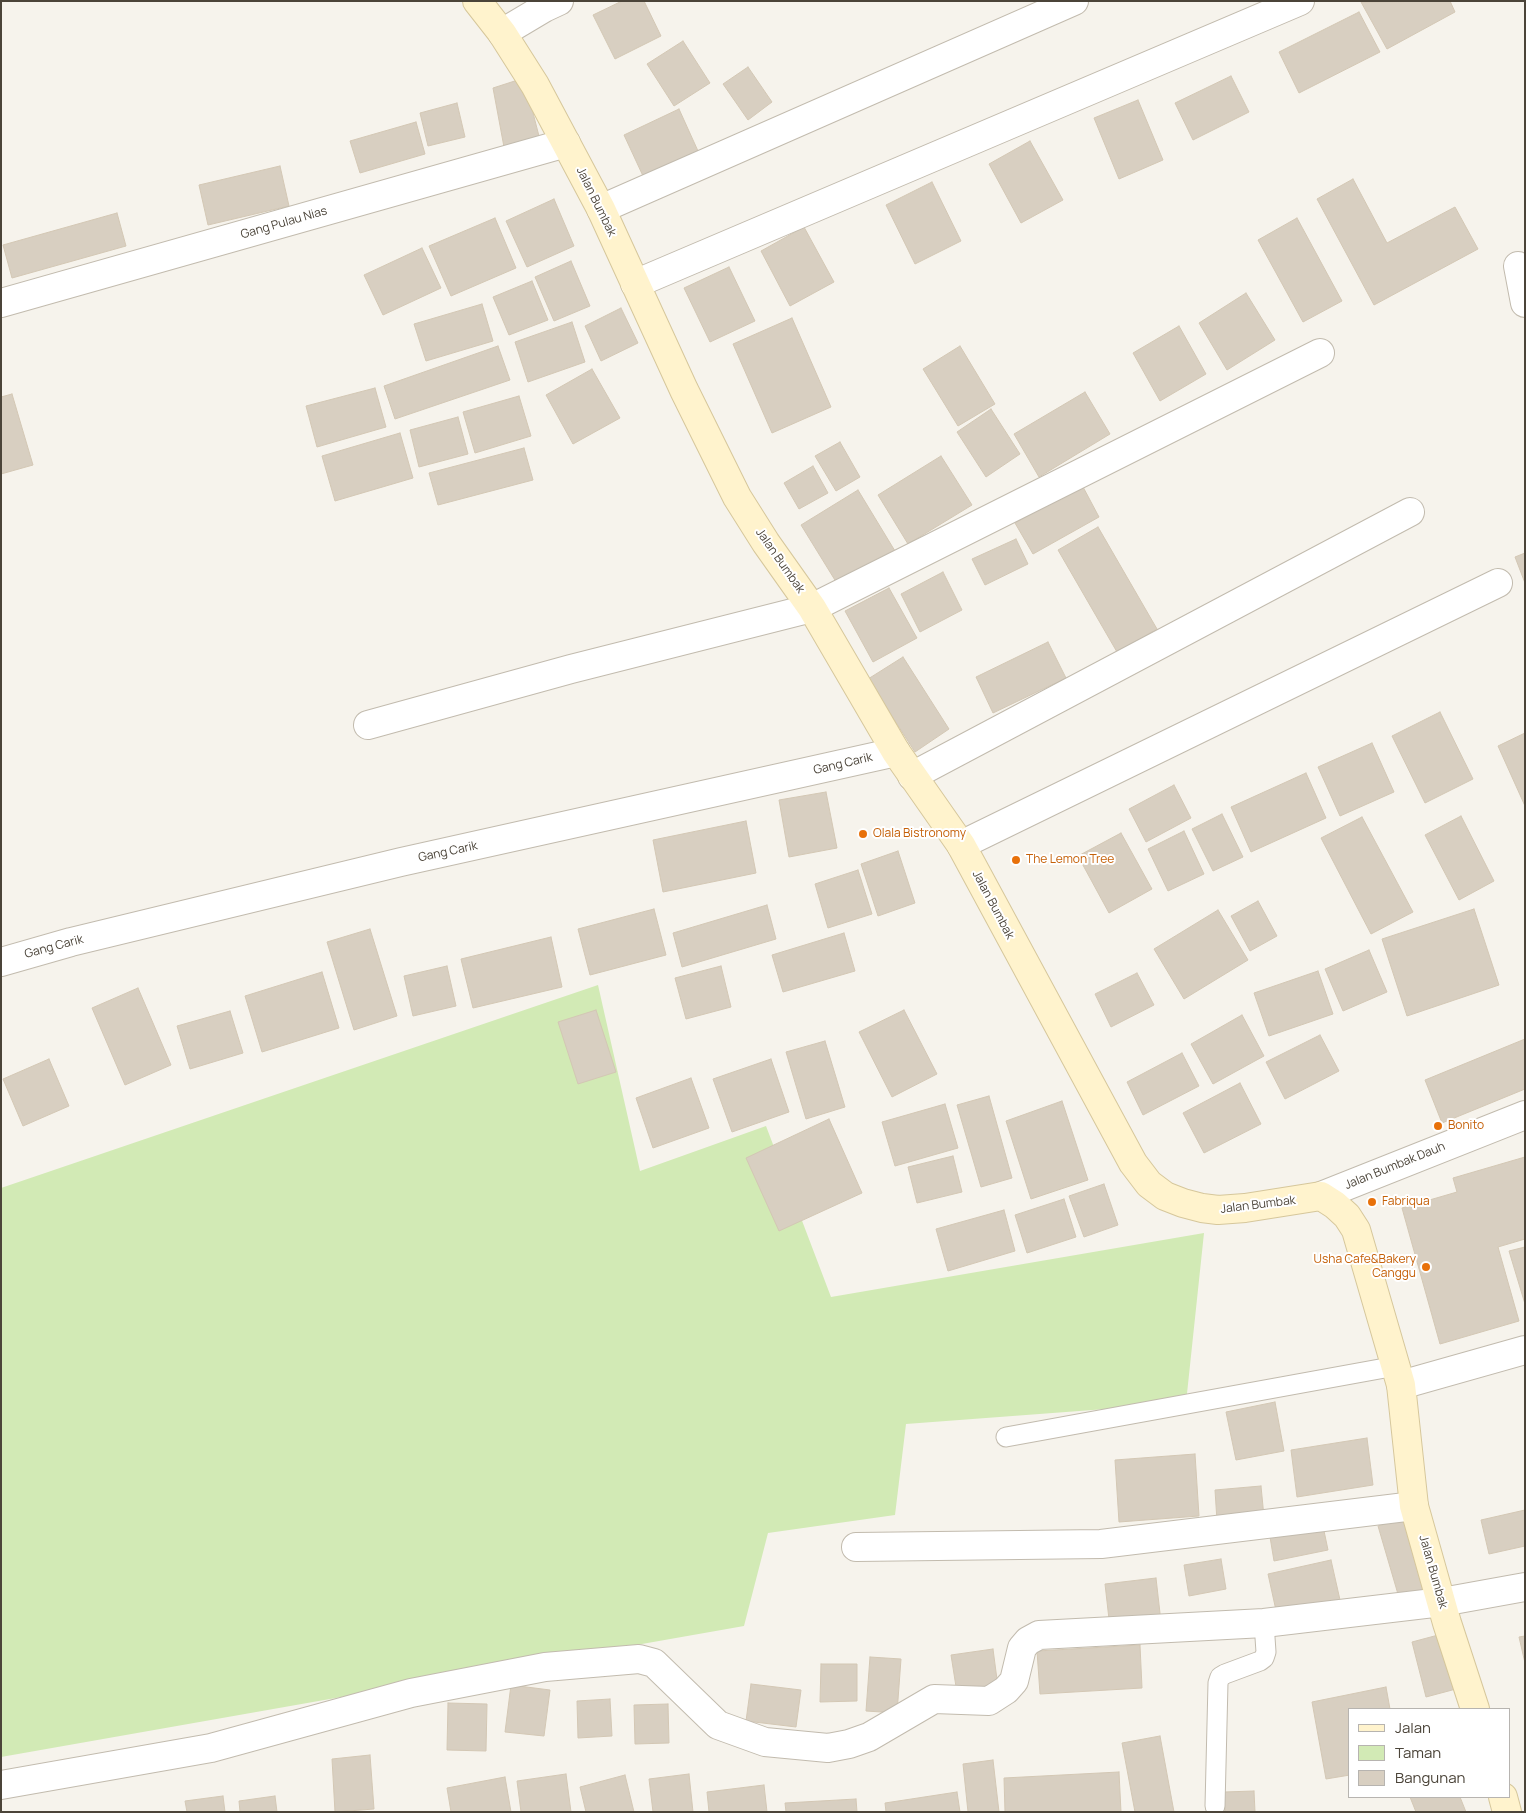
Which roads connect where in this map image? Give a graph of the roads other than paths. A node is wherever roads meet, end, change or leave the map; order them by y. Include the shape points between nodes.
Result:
1 (477, 1) edge
2 (559, 1) edge
3 (1074, 1) edge
4 (1300, 1) edge
5 (502, 33) junction
6 (566, 143) junction
7 (601, 209) junction
8 (1518, 266) dead end
9 (635, 284) junction
10 (1, 303) edge
11 (1525, 304) edge
12 (1320, 353) dead end
13 (1410, 512) dead end
14 (1498, 583) dead end
15 (812, 608) junction
16 (368, 724) dead end
17 (896, 752) junction
18 (912, 776) junction
19 (960, 845) junction
20 (1, 962) edge
21 (1525, 1115) edge
22 (1321, 1196) junction
23 (1525, 1350) edge
24 (1398, 1376) junction
25 (1006, 1437) dead end
26 (1414, 1506) junction
27 (856, 1547) dead end
28 (1525, 1587) edge
29 (1442, 1602) junction
30 (1264, 1622) junction
31 (1475, 1708) edge
32 (1, 1784) edge
33 (1502, 1798) edge
34 (1215, 1806) dead end
35 (1507, 1812) edge

1 - 5 street, Jalan Bumbak
2 - 5 street
3 - 7 street
4 - 9 street
5 - 6 street, Jalan Bumbak
6 - 7 street, Jalan Bumbak
6 - 10 street, Gang Pulau Nias
7 - 9 street, Jalan Bumbak
8 - 11 street
9 - 15 street, Jalan Bumbak via 737,497
12 - 15 street
13 - 18 street
14 - 19 street
15 - 16 street
15 - 17 street, Jalan Bumbak
17 - 18 street, Jalan Bumbak
17 - 20 street, Gang Carik via 391,865
18 - 19 street, Jalan Bumbak
19 - 22 street, Jalan Bumbak via 1128,1154 1148,1184 1165,1196 1218,1210
21 - 22 street, Jalan Bumbak Dauh
22 - 24 street, Jalan Bumbak via 1335,1204 1356,1230
23 - 24 street
24 - 25 lane
24 - 26 street, Jalan Bumbak
26 - 27 street via 1101,1544
26 - 29 street, Jalan Bumbak
28 - 29 street
29 - 30 street
29 - 31 street, Jalan Bumbak
30 - 32 street via 1038,1635 1022,1648 1014,1681 988,1701 934,1699 869,1737 828,1748 765,1742 718,1724 654,1663 638,1659 545,1667 410,1693 211,1748
30 - 34 lane via 1264,1658 1225,1674 1218,1683
33 - 35 street

